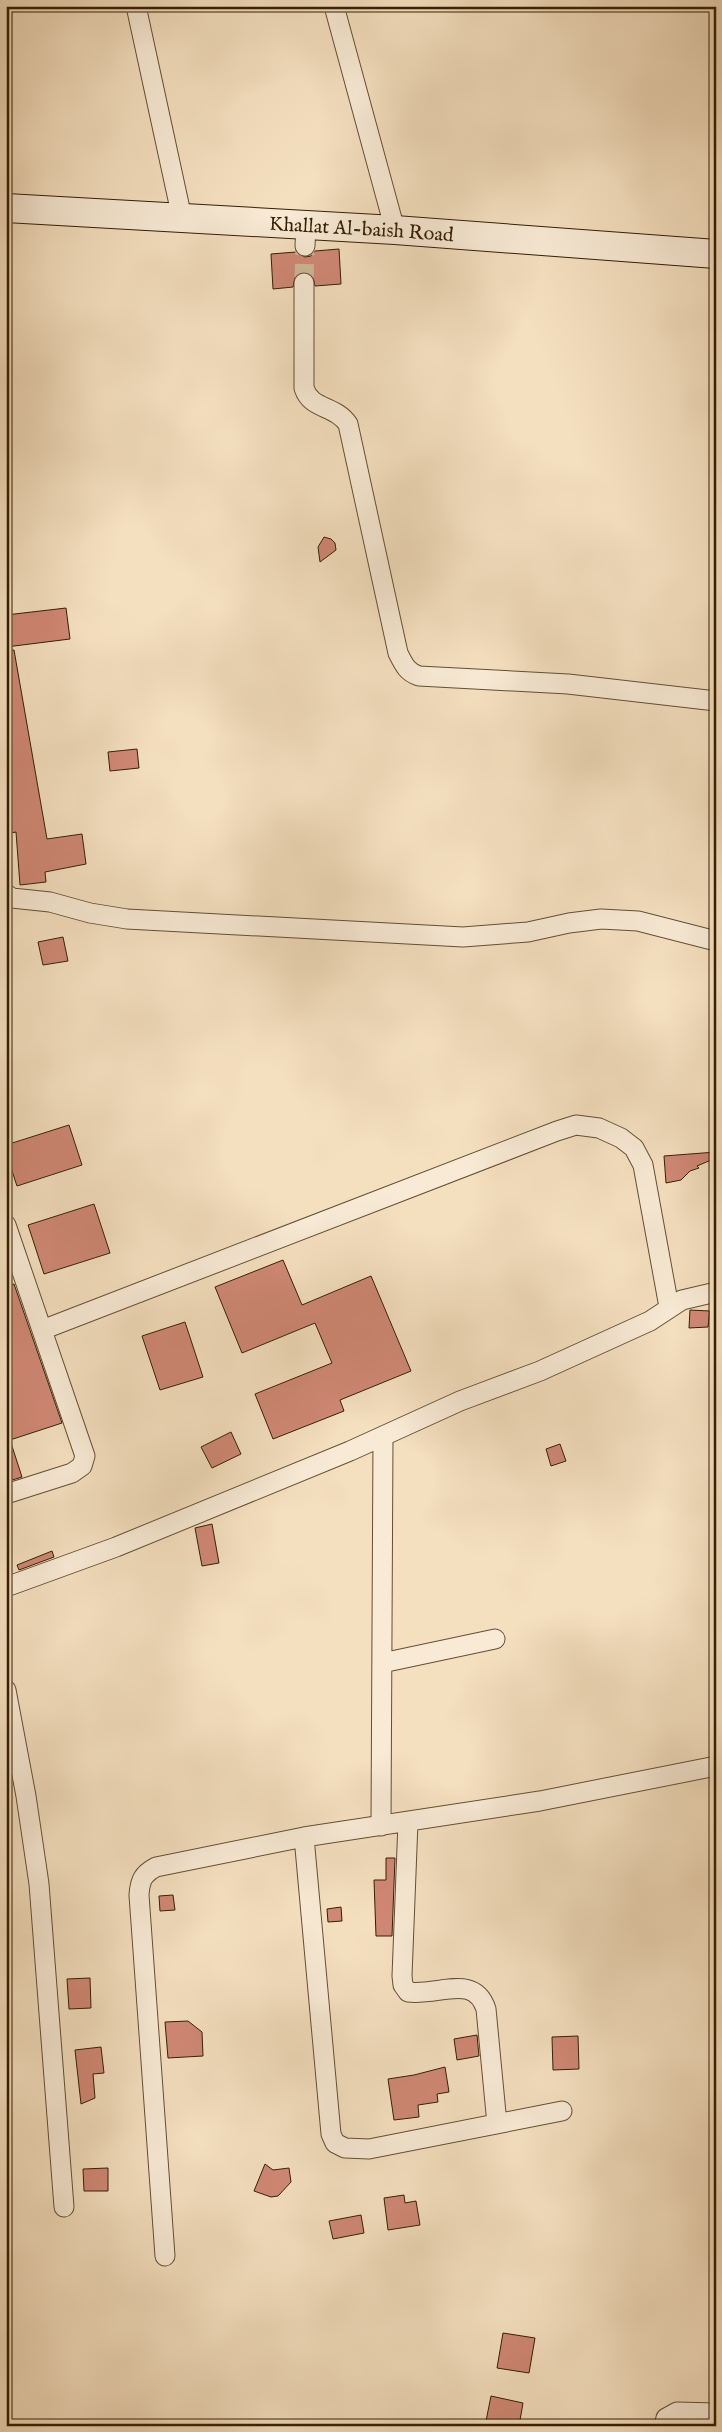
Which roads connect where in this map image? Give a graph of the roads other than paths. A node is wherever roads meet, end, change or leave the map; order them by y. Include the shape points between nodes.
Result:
1 (136, 6) edge
2 (334, 6) edge
3 (6, 208) edge
4 (182, 218) junction
5 (395, 230) junction
6 (716, 254) edge
7 (304, 283) tunnel mouth
8 (716, 701) edge
9 (6, 894) edge
10 (716, 941) edge
11 (6, 1224) edge
12 (716, 1292) edge
13 (669, 1307) junction
14 (42, 1330) junction
15 (383, 1437) junction
16 (6, 1494) edge
17 (6, 1587) edge
18 (494, 1639) dead end
19 (382, 1663) junction
20 (6, 1690) edge
21 (716, 1766) edge
22 (408, 1822) junction
23 (381, 1826) junction
24 (304, 1837) junction
25 (562, 2111) dead end
26 (497, 2124) junction
27 (64, 2207) dead end
28 (165, 2256) dead end
29 (716, 2414) edge
30 (664, 2426) edge

1 - 4 street
2 - 5 street
3 - 4 street, Khallat Al-baish Road
4 - 5 street, Khallat Al-baish Road via 305,235
5 - 6 street, Khallat Al-baish Road
7 - 8 street via 304,388 313,403 335,410 348,424 398,653 405,667 419,676 568,684
9 - 10 street via 12,898 50,902 127,919 463,937 528,932 601,919 638,921
11 - 14 street
12 - 13 street via 682,1300
13 - 14 street via 644,1165 634,1148 621,1138 599,1128 576,1125
13 - 15 street via 650,1321 540,1371 460,1401
14 - 16 street via 85,1456 82,1466 72,1473
15 - 17 street via 116,1547
15 - 19 street
18 - 19 street
19 - 23 street
20 - 27 street via 39,1884
21 - 22 street via 540,1801
22 - 23 street
22 - 26 street via 403,1985 408,1992 422,1994 468,1989 482,1999 486,2009
23 - 24 street
24 - 26 street via 334,2143 345,2148 369,2148
24 - 28 street via 156,1867 145,1873 140,1883
25 - 26 street
29 - 30 street via 677,2412 666,2418

